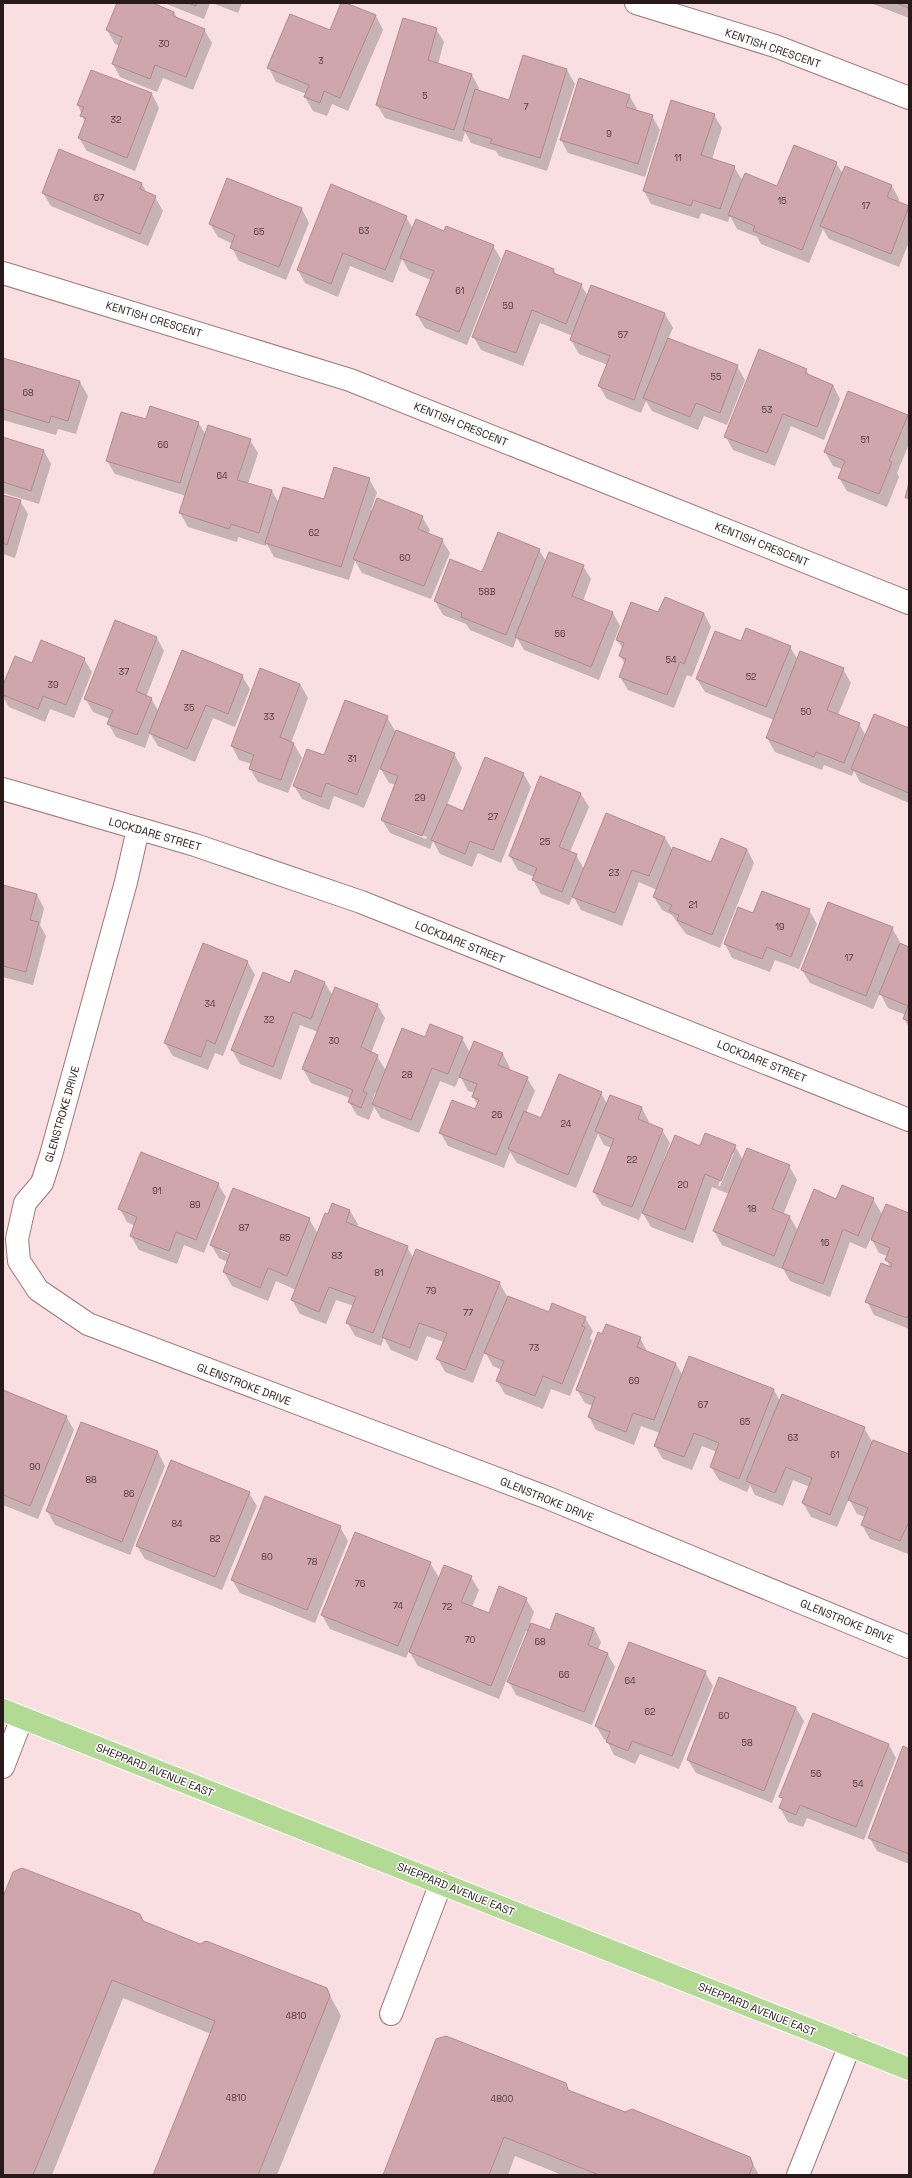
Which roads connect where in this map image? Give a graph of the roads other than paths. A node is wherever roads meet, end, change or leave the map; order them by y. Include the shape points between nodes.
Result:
1 (636, 3) edge
2 (909, 98) edge
3 (3, 273) edge
4 (909, 603) edge
5 (3, 789) edge
6 (138, 829) junction
7 (909, 1120) edge
8 (909, 1647) edge
9 (12, 1714) edge
10 (3, 1767) edge
11 (441, 1883) junction
12 (391, 2014) dead end
13 (850, 2045) junction
14 (909, 2069) edge
15 (798, 2175) edge

1 - 2 street, KENTISH CRESCENT via 775,46
3 - 4 street, KENTISH CRESCENT via 350,380
5 - 6 street, LOCKDARE STREET
6 - 7 street, LOCKDARE STREET via 195,845 361,902
6 - 8 street, GLENSTROKE DRIVE via 124,890 51,1155 42,1183 25,1203 17,1239 19,1261 38,1290 88,1324 548,1498
9 - 10 street
9 - 11 main road, SHEPPARD AVENUE EAST
11 - 12 street
11 - 13 main road, SHEPPARD AVENUE EAST
13 - 14 main road, SHEPPARD AVENUE EAST
13 - 15 street

